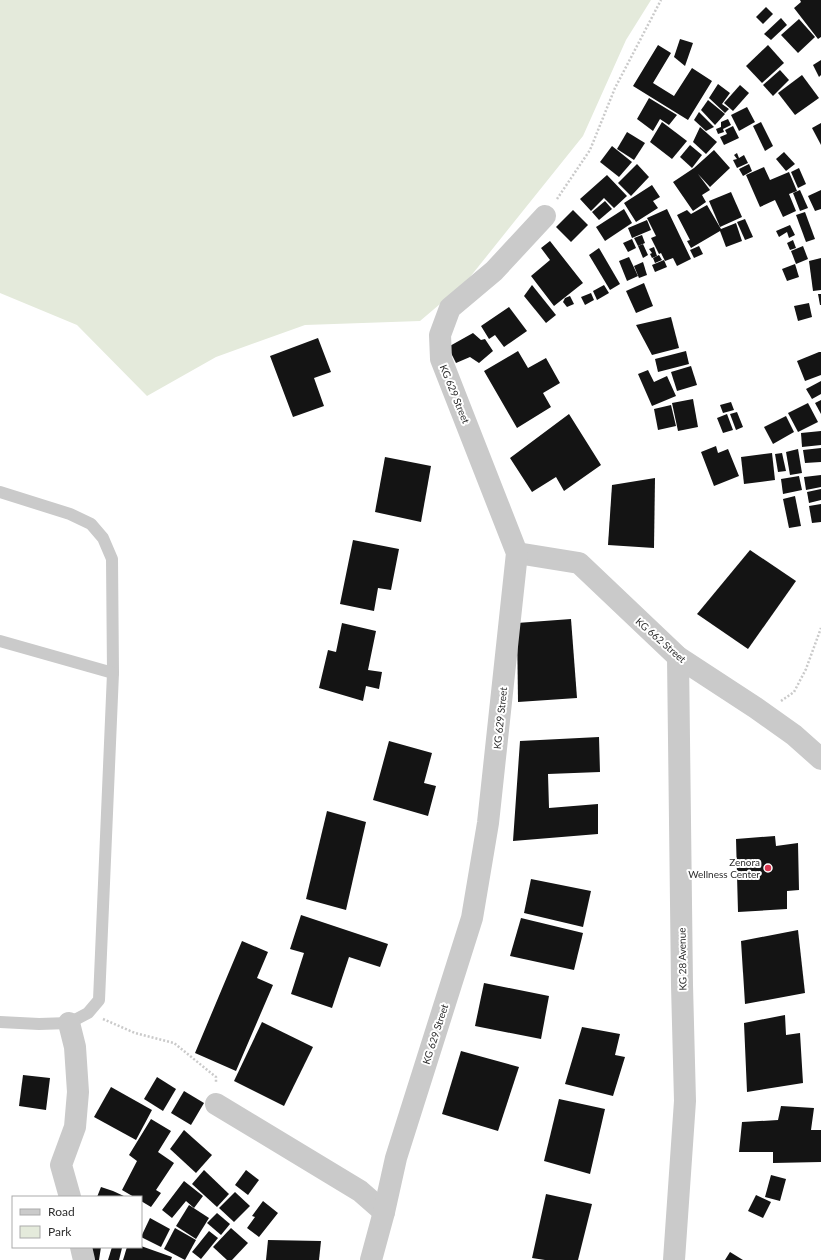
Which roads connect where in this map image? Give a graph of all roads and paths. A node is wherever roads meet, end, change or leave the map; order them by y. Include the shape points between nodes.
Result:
1 (661, 0) edge
2 (545, 216) joint
3 (0, 492) edge
4 (518, 553) junction
5 (821, 628) edge
6 (0, 641) edge
7 (678, 657) junction
8 (113, 674) junction
9 (756, 708) junction
10 (821, 759) edge
11 (88, 1012) junction
12 (0, 1022) edge
13 (69, 1023) junction
14 (216, 1104) joint
15 (70, 1196) edge
16 (384, 1212) junction
17 (81, 1248) edge
18 (84, 1260) edge
19 (371, 1260) edge
20 (674, 1260) edge

1 - 2 path via 615,88 590,150
2 - 4 street, KG 629 Street via 494,271 450,308 440,335 441,359
3 - 8 lane via 70,514 91,524 103,538 112,559
4 - 7 street, KG 662 Street via 579,563
4 - 16 street, KG 629 Street via 488,823 472,918 396,1158
5 - 9 path via 806,669 794,692 776,704
6 - 8 lane
7 - 9 street, KG 662 Street
7 - 20 street, KG 28 Avenue via 685,1101
8 - 11 lane via 100,1000
9 - 10 street, KG 662 Street
11 - 13 lane
11 - 14 path via 135,1034 174,1043 216,1077
12 - 13 lane
13 - 15 street via 75,1047 78,1092 75,1127 61,1165
14 - 16 street via 360,1191
16 - 19 street, KG 629 Street
17 - 18 street

